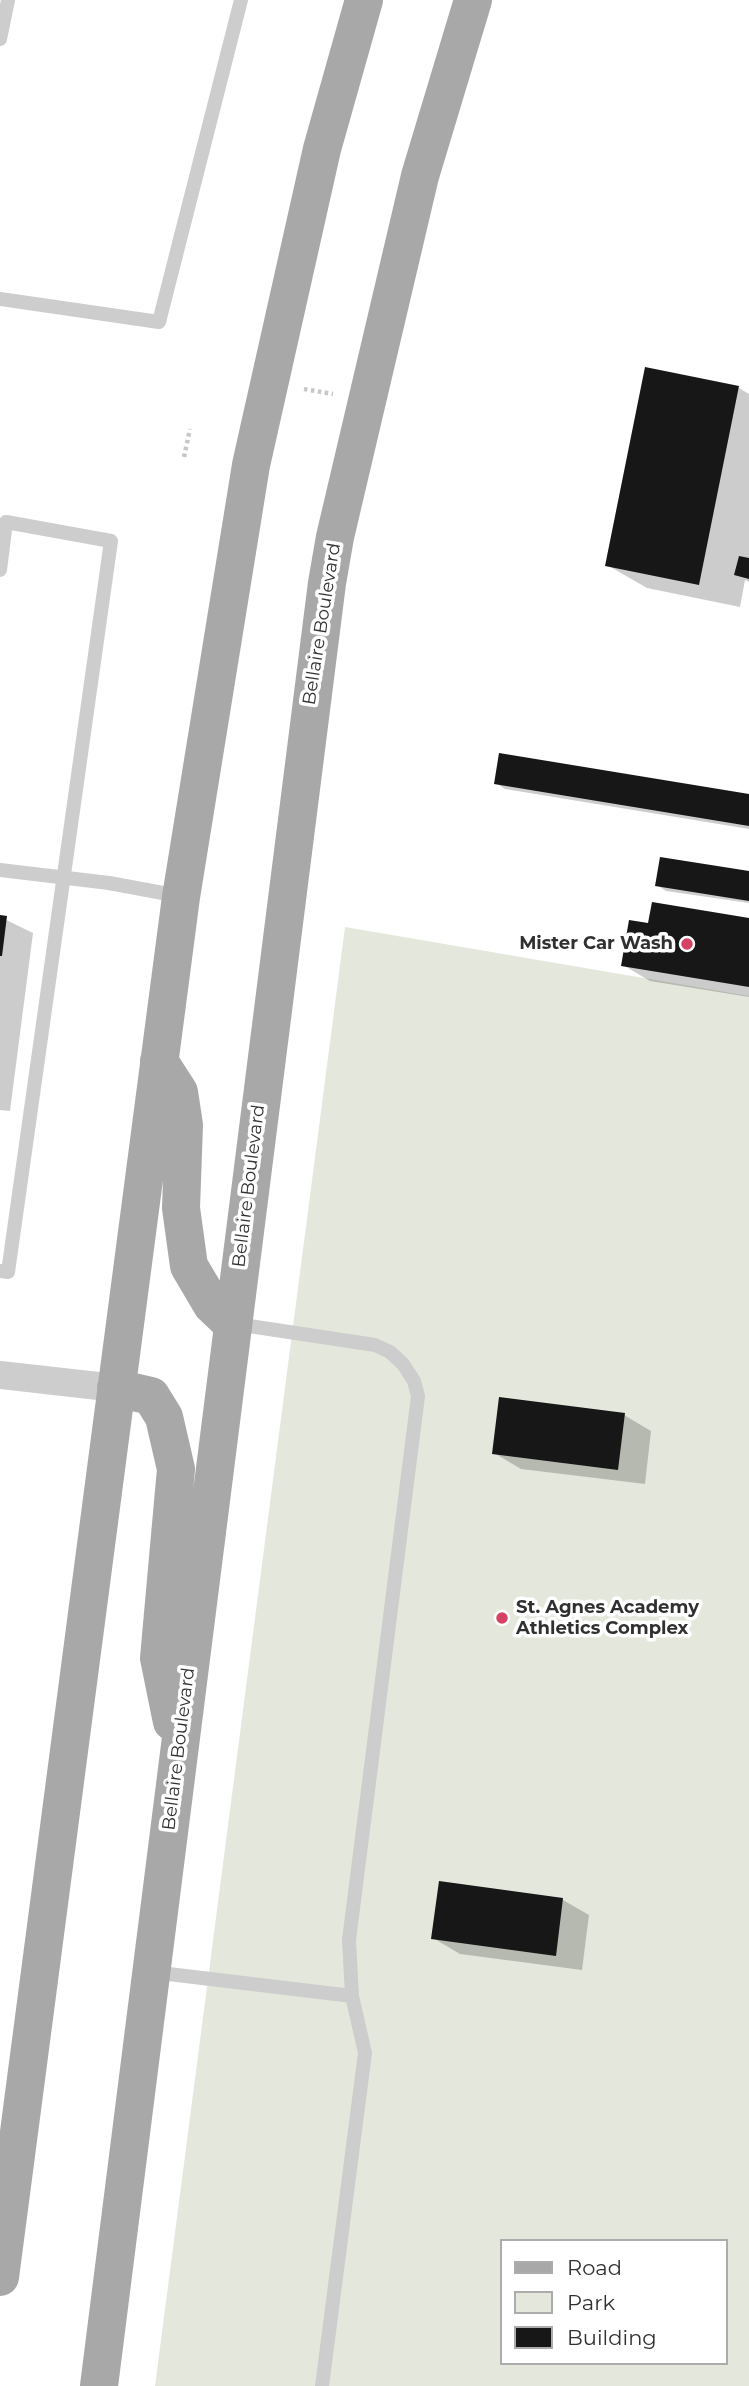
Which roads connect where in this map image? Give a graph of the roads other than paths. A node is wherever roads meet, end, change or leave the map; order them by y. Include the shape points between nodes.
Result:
1 (8, 0) edge
2 (241, 0) edge
3 (364, 0) edge
4 (473, 0) edge
5 (0, 39) edge
6 (0, 299) edge
7 (0, 570) edge
8 (0, 870) edge
9 (65, 877) junction
10 (181, 897) junction
11 (159, 1061) junction
12 (0, 1272) edge
13 (232, 1324) junction
14 (0, 1375) edge
15 (116, 1388) junction
16 (178, 1752) junction
17 (151, 1972) junction
18 (352, 1996) junction
19 (0, 2277) edge
20 (99, 2386) edge
21 (322, 2386) edge

1 - 5 lane
2 - 6 lane via 159,322
3 - 10 main road via 322,149 251,464
4 - 13 main road, Bellaire Boulevard via 417,190 335,537
7 - 9 lane via 6,522 111,541
8 - 9 lane
9 - 10 lane
9 - 12 lane via 8,1272
10 - 11 main road
11 - 13 main road via 179,1092 184,1125 181,1208 189,1266 212,1305
11 - 15 main road
13 - 16 main road, Bellaire Boulevard
13 - 18 lane via 375,1345 403,1364 418,1396 349,1940
14 - 15 street
15 - 16 main road via 151,1396 164,1417 176,1469 159,1658
15 - 19 main road
16 - 17 main road, Bellaire Boulevard
17 - 18 lane
17 - 20 main road, Bellaire Boulevard
18 - 21 lane via 365,2053

